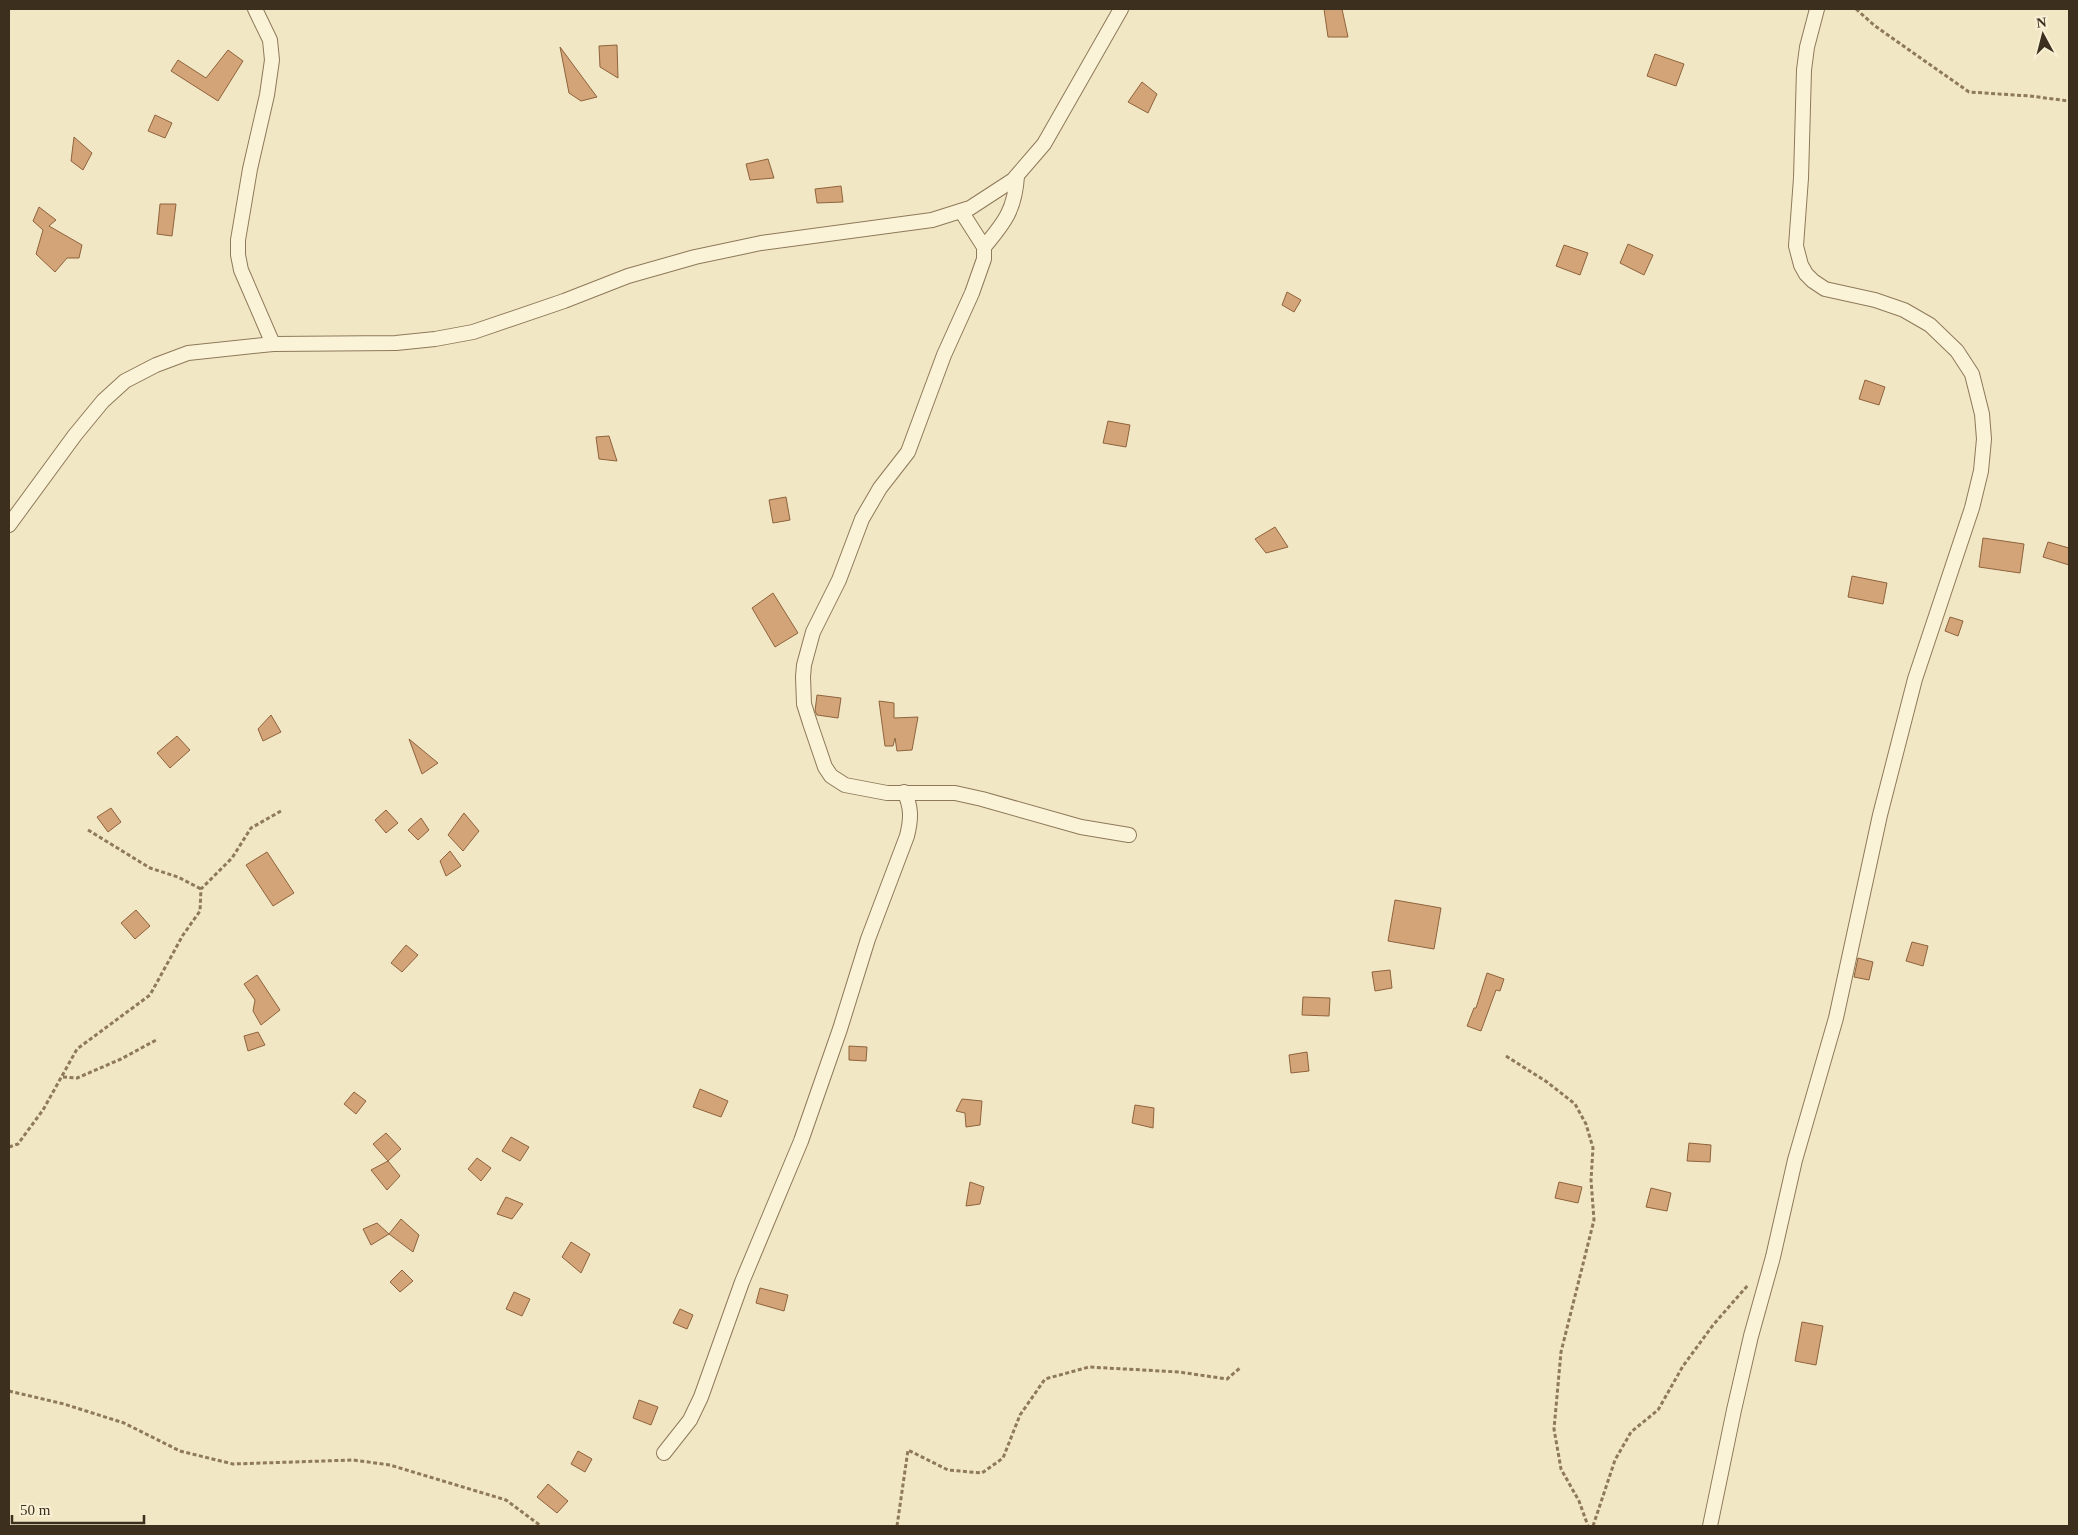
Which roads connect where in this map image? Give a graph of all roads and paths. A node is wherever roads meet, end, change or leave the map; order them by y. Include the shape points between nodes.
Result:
1 (255, 9) edge
2 (1121, 9) edge
3 (1816, 9) edge
4 (1856, 9) edge
5 (2069, 101) edge
6 (1017, 176) junction
7 (961, 212) junction
8 (984, 247) junction
9 (273, 344) junction
10 (9, 526) edge
11 (904, 792) junction
12 (281, 811) dead end
13 (88, 830) dead end
14 (1129, 835) dead end
15 (202, 889) junction
16 (158, 1040) dead end
17 (1506, 1056) dead end
18 (63, 1076) junction
19 (9, 1147) edge
20 (1749, 1284) dead end
21 (1240, 1368) dead end
22 (9, 1391) edge
23 (664, 1453) dead end
24 (541, 1526) edge
25 (898, 1526) edge
26 (1588, 1526) edge
27 (1593, 1526) edge
28 (1710, 1526) edge

1 - 9 street via 270,40 272,60 250,169 238,254 241,270
2 - 6 street via 1044,144
3 - 28 street via 1804,70 1796,246 1801,265 1810,278 1825,288 1904,310 1930,325 1957,351 1972,374 1982,414 1984,439 1981,471 1972,508 1915,680 1880,815 1836,1018 1751,1336
4 - 5 path via 1969,92
6 - 7 street
6 - 8 street via 1010,212
7 - 8 street
7 - 9 street via 932,220 761,243 695,257 628,276 473,332 396,343
8 - 11 street via 984,259 972,293 908,452 880,488 862,519 839,580 816,625 804,665 804,704 819,755 832,776 845,785
9 - 10 street via 188,353 125,381 74,434
11 - 14 street via 955,793 1072,825
11 - 23 street via 910,815 907,836 868,940 801,1140 742,1282 701,1397 690,1420
12 - 15 path via 251,828 232,858
13 - 15 path via 150,868
15 - 18 path via 200,911 150,995 77,1049
16 - 18 path via 77,1078
17 - 26 path via 1575,1104 1586,1124 1593,1148 1594,1220 1561,1352 1554,1430 1561,1469 1579,1500
18 - 19 path via 18,1144
20 - 27 path via 1712,1325 1658,1410 1630,1432 1615,1460
21 - 25 path via 1227,1378 1089,1367 1045,1378 1020,1415 1003,1458 982,1473 948,1470 908,1450
22 - 24 path via 124,1423 180,1451 233,1464 353,1460 390,1464 506,1500

